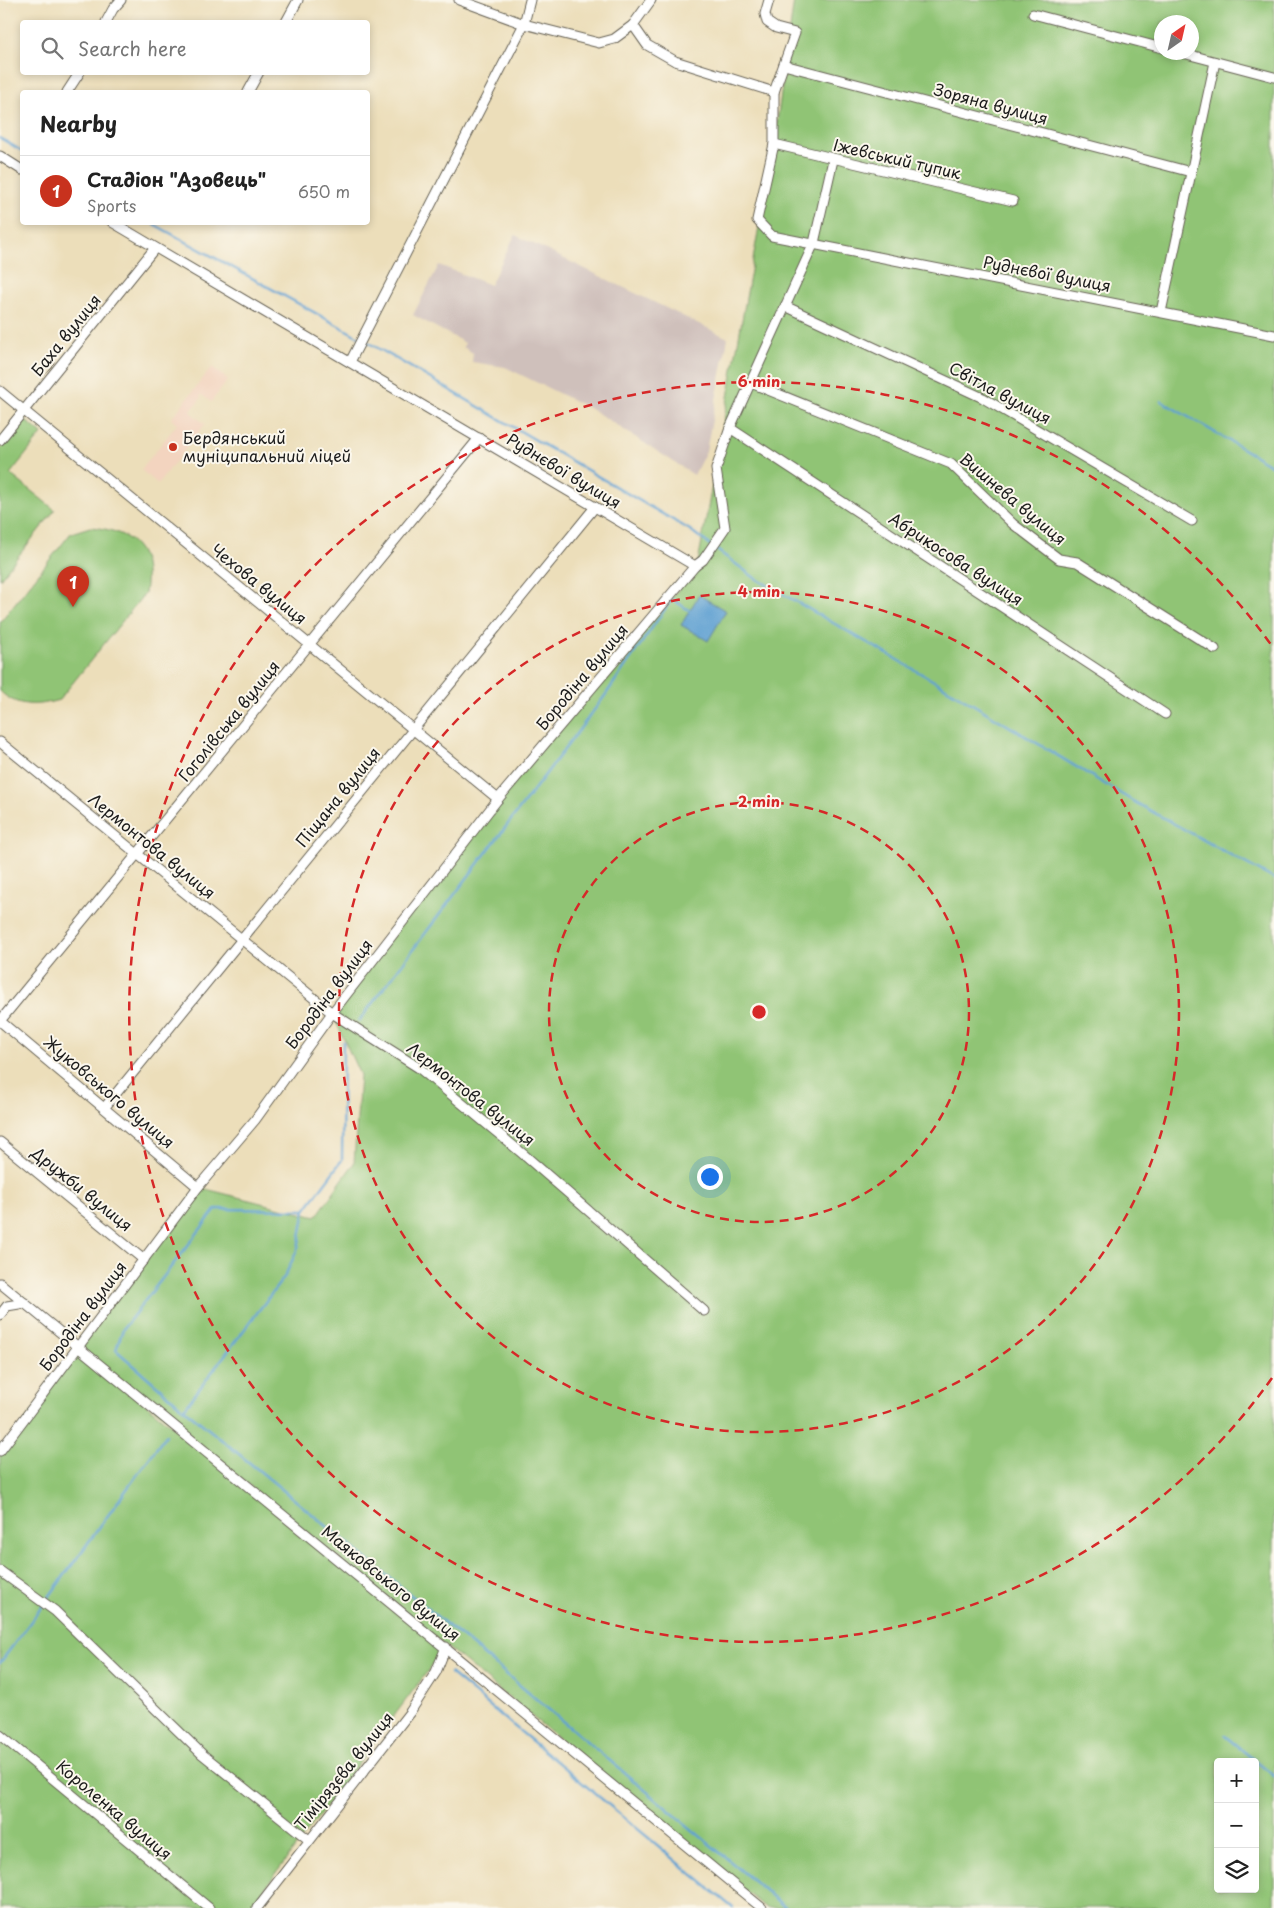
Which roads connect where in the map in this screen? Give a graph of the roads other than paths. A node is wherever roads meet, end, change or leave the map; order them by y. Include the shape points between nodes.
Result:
1 (122, 0) edge
2 (298, 0) edge
3 (460, 0) edge
4 (530, 0) edge
5 (650, 0) edge
6 (769, 0) edge
7 (1033, 14) dead end
8 (107, 20) edge
9 (287, 20) edge
10 (524, 24) junction
11 (632, 25) junction
12 (1154, 46) edge
13 (1199, 58) edge
14 (1215, 62) junction
15 (784, 65) junction
16 (78, 75) edge
17 (257, 75) edge
18 (1274, 77) edge
19 (68, 90) edge
20 (249, 90) edge
21 (774, 92) junction
22 (774, 144) junction
23 (0, 156) edge
24 (833, 160) junction
25 (20, 169) edge
26 (1191, 172) junction
27 (1013, 201) dead end
28 (117, 225) edge
29 (814, 243) junction
30 (155, 248) junction
31 (785, 306) junction
32 (1161, 312) junction
33 (1274, 335) edge
34 (350, 362) junction
35 (751, 383) junction
36 (0, 391) edge
37 (24, 411) junction
38 (730, 428) junction
39 (479, 438) junction
40 (0, 440) edge
41 (595, 506) junction
42 (1192, 522) dead end
43 (699, 563) junction
44 (310, 645) junction
45 (1216, 648) dead end
46 (1165, 714) dead end
47 (412, 729) junction
48 (0, 742) edge
49 (498, 799) junction
50 (138, 855) junction
51 (241, 938) junction
52 (332, 1013) junction
53 (0, 1021) edge
54 (105, 1107) junction
55 (0, 1142) edge
56 (198, 1188) junction
57 (144, 1260) junction
58 (0, 1283) edge
59 (25, 1303) junction
60 (704, 1312) dead end
61 (0, 1315) edge
62 (78, 1348) junction
63 (0, 1451) edge
64 (0, 1572) edge
65 (446, 1647) junction
66 (0, 1735) edge
67 (309, 1840) junction
68 (209, 1908) edge
69 (257, 1908) edge
70 (762, 1908) edge

1 - 8 street
2 - 9 street
3 - 10 street
4 - 10 street
5 - 11 street
6 - 15 street, Руднєвої вулиця via 765,14 767,22 795,33
7 - 12 street
10 - 11 street via 599,43 614,39
10 - 34 street
11 - 21 street via 647,45 675,61
13 - 14 street
14 - 18 street
14 - 26 street
15 - 21 street, Руднєвої вулиця
15 - 26 street, Зоряна вулиця
16 - 19 street
17 - 20 street
21 - 22 street, Руднєвої вулиця
22 - 24 street, Іжевський тупик
22 - 29 street, Руднєвої вулиця via 757,220 772,236
23 - 25 street
24 - 27 street, Іжевський тупик
24 - 29 street
26 - 32 street
28 - 30 street, Руднєвої вулиця
29 - 31 street
29 - 32 street, Руднєвої вулиця
30 - 34 street, Руднєвої вулиця
30 - 37 street, Баха вулиця
31 - 35 street
31 - 42 street, Світла вулиця via 982,398
32 - 33 street, Руднєвої вулиця
34 - 39 street, Руднєвої вулиця
35 - 38 street
35 - 45 street, Вишнева вулиця via 951,464 1013,524 1059,559 1077,562
36 - 37 street, Чехова вулиця
37 - 40 street, Баха вулиця
37 - 44 street, Чехова вулиця
38 - 43 street via 716,469 724,528
38 - 46 street, Абрикосова вулиця
39 - 41 street, Руднєвої вулиця
39 - 44 street, Гоголівська вулиця
41 - 43 street, Руднєвої вулиця
41 - 47 street, Піщана вулиця
43 - 49 street, Бородіна вулиця
44 - 47 street, Чехова вулиця
44 - 50 street, Гоголівська вулиця
47 - 49 street, Чехова вулиця
47 - 51 street, Піщана вулиця
48 - 50 street, Лермонтова вулиця
49 - 52 street, Бородіна вулиця
50 - 51 street, Лермонтова вулиця
50 - 53 street, Гоголівська вулиця
51 - 52 street, Лермонтова вулиця
51 - 54 street, Піщана вулиця
52 - 56 street, Бородіна вулиця via 255,1120
52 - 60 street, Лермонтова вулиця via 419,1068
53 - 54 street, Жуковського вулиця
54 - 56 street, Жуковського вулиця
55 - 57 street, Дружби вулиця
56 - 57 street, Бородіна вулиця
57 - 62 street, Бородіна вулиця
58 - 59 street, Маяковського вулиця
59 - 61 street via 7,1306
59 - 62 street, Маяковського вулиця
62 - 63 street, Бородіна вулиця
62 - 65 street, Маяковського вулиця
64 - 67 street via 55,1611 202,1754
65 - 67 street, Тімірязєва вулиця via 436,1672 410,1712
65 - 70 street, Маяковського вулиця
66 - 68 street, Короленка вулиця
67 - 69 street, Тімірязєва вулиця

